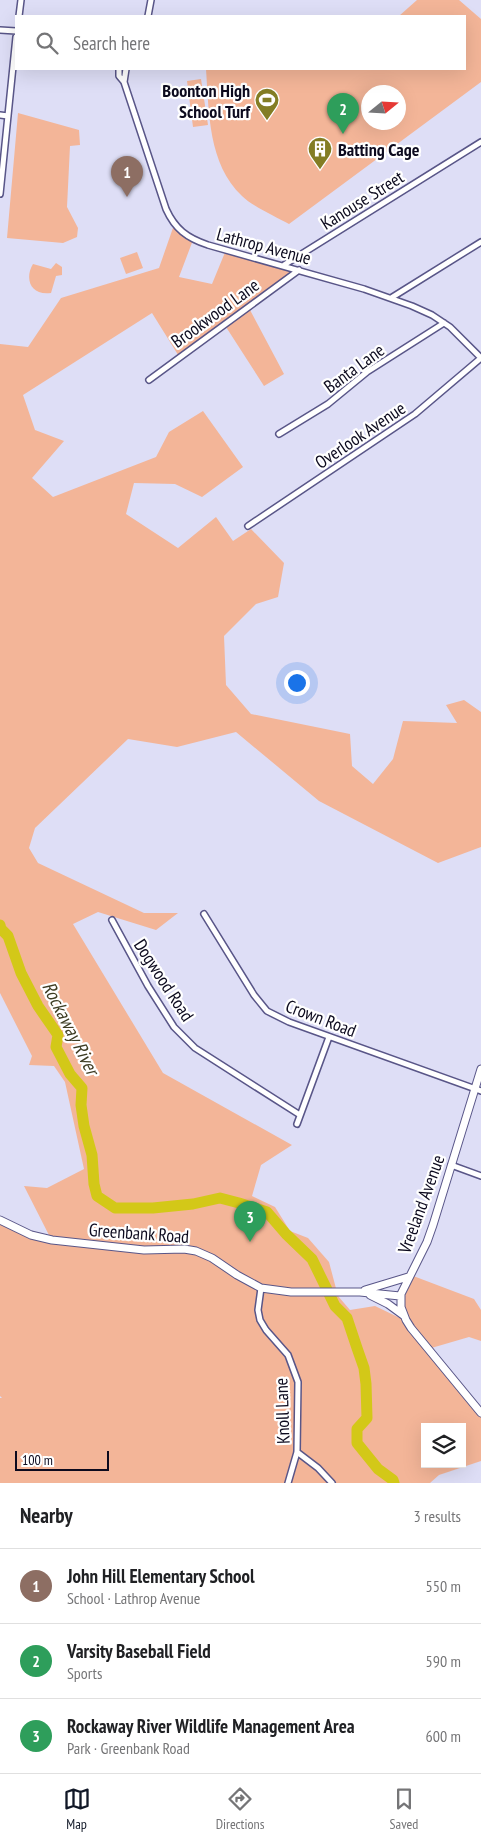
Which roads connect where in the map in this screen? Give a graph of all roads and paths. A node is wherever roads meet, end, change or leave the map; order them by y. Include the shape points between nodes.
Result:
1 (20, 0) edge
2 (151, 0) edge
3 (19, 15) edge
4 (148, 15) edge
5 (0, 30) edge
6 (15, 32) edge
7 (15, 47) edge
8 (119, 70) edge
9 (126, 70) edge
10 (124, 82) junction
11 (0, 115) edge
12 (8, 116) junction
13 (481, 142) edge
14 (0, 194) edge
15 (481, 242) edge
16 (284, 265) junction
17 (299, 270) junction
18 (391, 298) junction
19 (444, 323) junction
20 (481, 358) edge
21 (149, 380) dead end
22 (279, 434) dead end
23 (248, 526) dead end
24 (204, 914) dead end
25 (112, 920) dead end
26 (329, 1036) junction
27 (481, 1069) edge
28 (478, 1090) edge
29 (300, 1115) junction
30 (297, 1124) dead end
31 (451, 1165) junction
32 (481, 1176) edge
33 (0, 1220) edge
34 (408, 1277) junction
35 (261, 1288) junction
36 (360, 1292) junction
37 (400, 1296) junction
38 (404, 1316) junction
39 (481, 1413) edge
40 (297, 1452) junction
41 (288, 1483) edge
42 (332, 1483) edge

1 - 3 street
2 - 4 street
5 - 6 street
7 - 12 street
8 - 10 street, Lathrop Avenue
9 - 10 street, Lathrop Avenue
10 - 16 street, Lathrop Avenue via 166,209 176,227 201,243
11 - 12 street
12 - 14 street
13 - 16 street, Kanouse Street
15 - 18 street
16 - 17 street, Lathrop Avenue
17 - 18 street, Lathrop Avenue
17 - 21 street, Brookwood Lane
18 - 19 street, Lathrop Avenue
19 - 20 street, Lathrop Avenue
19 - 22 street, Banta Lane
20 - 23 street, Overlook Avenue via 415,414
24 - 26 street, Crown Road via 267,1012
25 - 29 street, Dogwood Road via 174,1027 195,1048
26 - 28 street, Crown Road
26 - 29 street
27 - 28 street, Vreeland Avenue
28 - 31 street, Vreeland Avenue
29 - 30 street
31 - 32 street
31 - 34 street, Vreeland Avenue via 427,1242
33 - 35 street, Greenbank Road via 32,1235 52,1240 144,1250 196,1251
34 - 36 street, Greenbank Road
34 - 37 street, Vreeland Avenue
35 - 36 street, Greenbank Road via 290,1292
35 - 40 street, Knoll Lane via 260,1320 288,1355 298,1382
36 - 37 street, Greenbank Road
36 - 38 street, Greenbank Road via 376,1297
37 - 38 street
38 - 39 street
40 - 41 street, Knoll Lane
40 - 42 street

